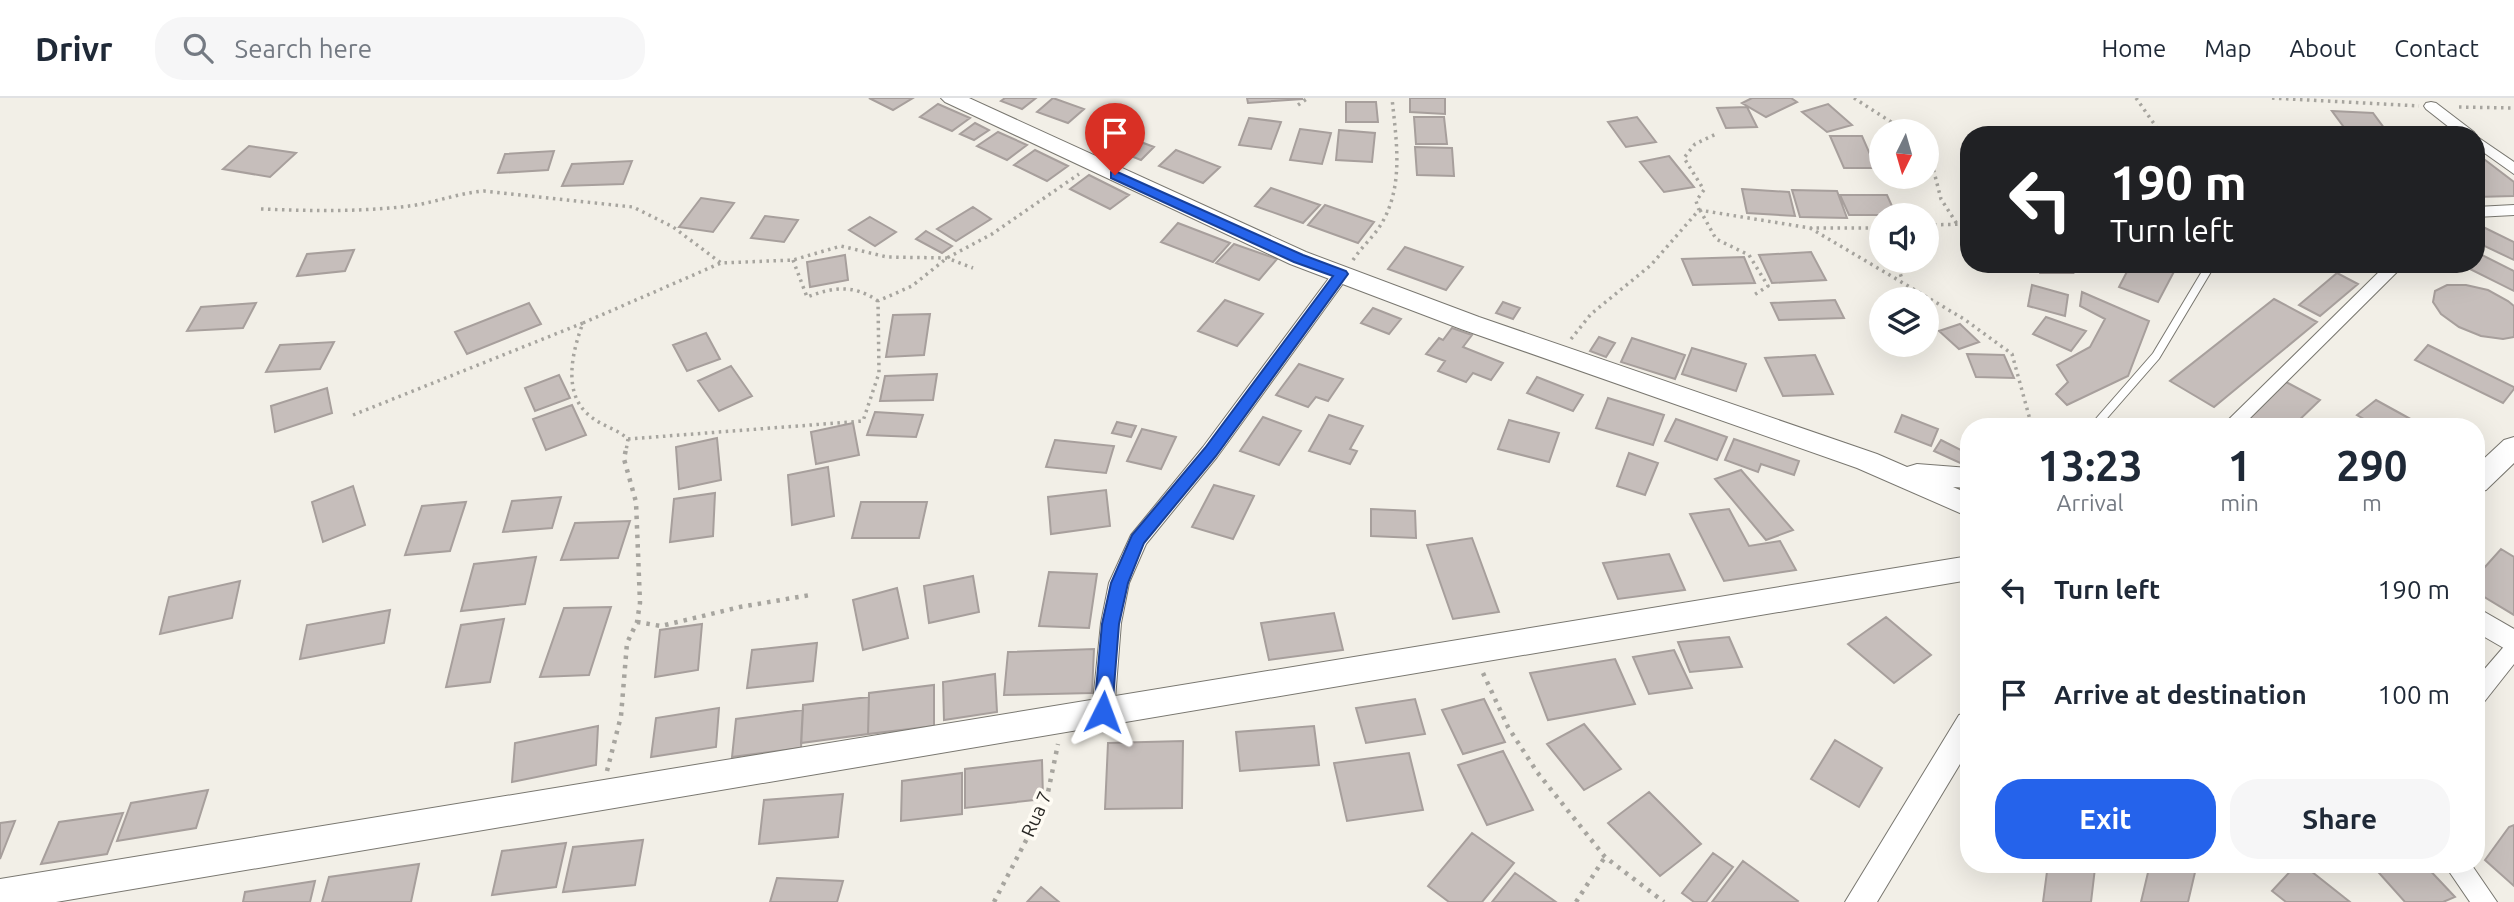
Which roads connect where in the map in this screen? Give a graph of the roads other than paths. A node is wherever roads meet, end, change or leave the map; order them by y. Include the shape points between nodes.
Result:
1 (952, 98) edge
2 (2431, 106) road end
3 (2457, 126) edge
4 (2485, 147) edge
5 (2514, 169) edge
6 (2514, 210) edge
7 (2485, 212) edge
8 (2206, 273) edge
9 (2388, 273) edge
10 (1341, 274) junction
11 (2102, 418) edge
12 (2239, 418) edge
13 (2514, 447) edge
14 (1867, 461) junction
15 (2485, 474) edge
16 (1960, 478) edge
17 (1960, 502) edge
18 (1960, 569) edge
19 (2485, 624) edge
20 (2514, 643) edge
21 (2514, 649) edge
22 (2485, 684) edge
23 (1103, 712) junction
24 (1960, 739) edge
25 (2463, 873) edge
26 (0, 895) edge
27 (1860, 902) edge
28 (2485, 902) edge

1 - 10 main road
2 - 3 street
4 - 5 street
6 - 7 street
8 - 11 lane via 2156,356
9 - 12 street
10 - 14 main road
10 - 23 street via 1210,452 1138,540 1119,583
13 - 15 main road
14 - 16 main road
14 - 17 main road
18 - 23 main road
19 - 20 street
21 - 22 street
23 - 26 main road
24 - 27 street
25 - 28 street

